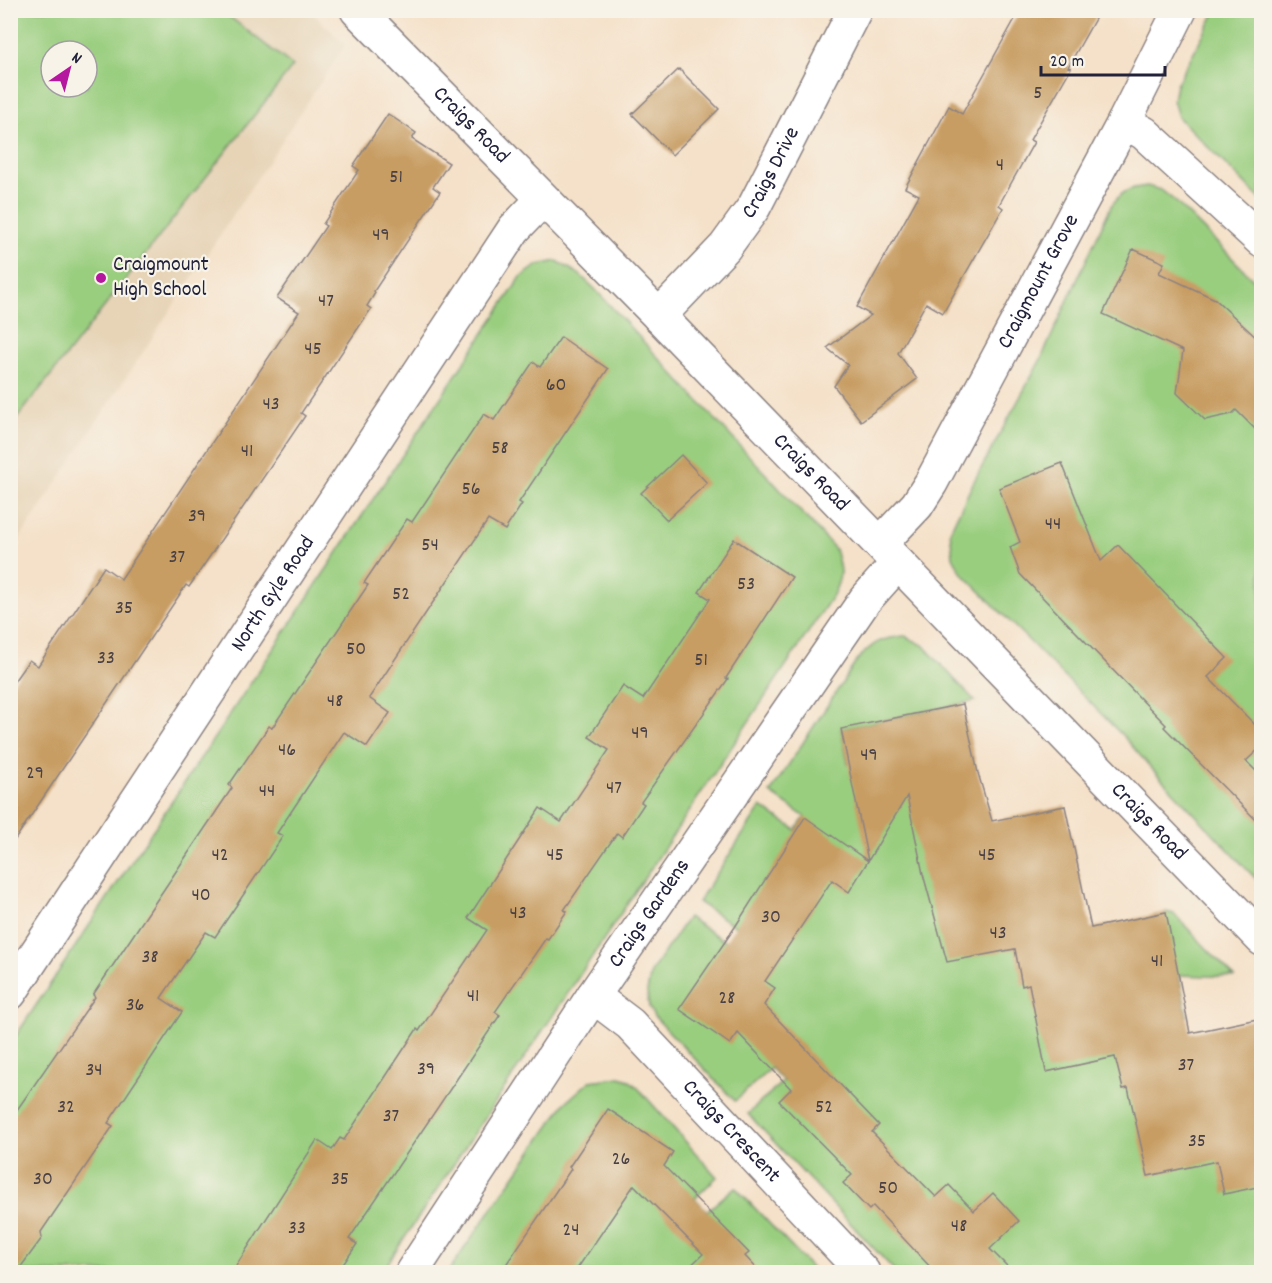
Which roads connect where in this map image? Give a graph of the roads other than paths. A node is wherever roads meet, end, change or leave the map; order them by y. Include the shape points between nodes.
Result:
1 (357, 10) edge
2 (855, 10) edge
3 (1180, 10) edge
4 (1124, 122) junction
5 (542, 200) junction
6 (1262, 241) edge
7 (659, 316) junction
8 (889, 553) junction
9 (1262, 939) edge
10 (10, 993) edge
11 (593, 996) junction
12 (412, 1272) edge
13 (863, 1272) edge

1 - 5 street, Craigs Road
2 - 7 street, Craigs Drive via 754,207 725,247
3 - 4 street, Craigmount Grove
4 - 6 street via 1144,133
4 - 8 street, Craigmount Grove via 931,483
5 - 7 street, Craigs Road
5 - 10 street, North Gyle Road via 514,229
7 - 8 street, Craigs Road
8 - 9 street, Craigs Road
8 - 11 street, Craigs Gardens via 865,600
11 - 12 street, Craigs Gardens
11 - 13 street, Craigs Crescent via 630,1024

